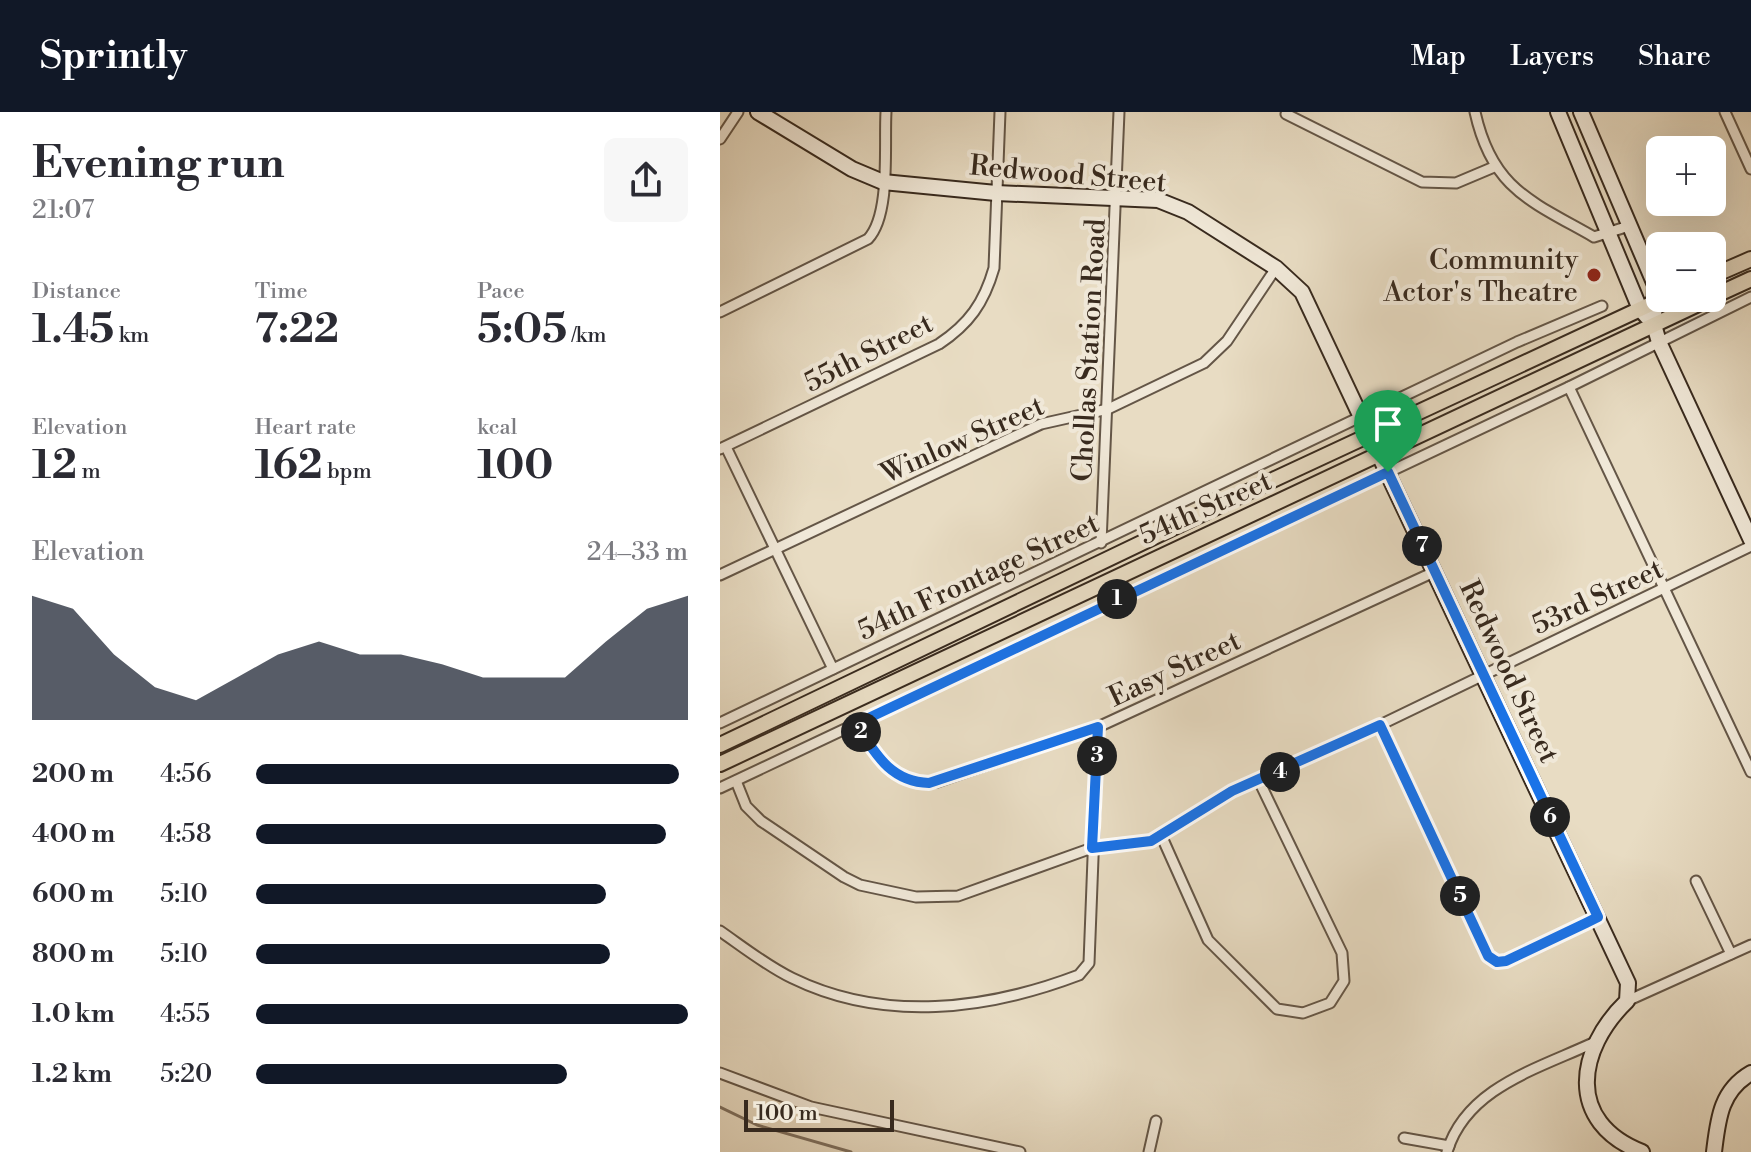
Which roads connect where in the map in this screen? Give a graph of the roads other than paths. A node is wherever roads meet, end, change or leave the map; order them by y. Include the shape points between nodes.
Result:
1 (738, 112) edge
2 (758, 112) edge
3 (886, 112) edge
4 (1000, 112) edge
5 (1119, 112) edge
6 (1475, 112) edge
7 (1558, 112) edge
8 (1581, 112) edge
9 (1725, 112) edge
10 (1286, 114) dead end
11 (720, 139) edge
12 (1494, 167) junction
13 (1751, 169) edge
14 (883, 182) junction
15 (996, 193) junction
16 (1118, 199) junction
17 (1629, 226) junction
18 (1609, 232) junction
19 (1751, 259) edge
20 (1646, 265) edge
21 (1276, 268) junction
22 (1726, 270) edge
23 (1751, 279) edge
24 (1726, 291) edge
25 (1751, 297) edge
26 (1602, 306) dead end
27 (1646, 306) edge
28 (1640, 309) junction
29 (720, 312) edge
30 (1657, 312) edge
31 (1681, 312) edge
32 (1654, 325) junction
33 (1659, 342) junction
34 (1569, 387) junction
35 (1108, 409) junction
36 (1362, 418) junction
37 (1370, 435) junction
38 (723, 448) edge
39 (1379, 455) junction
40 (1388, 472) junction
41 (1751, 540) edge
42 (1101, 543) junction
43 (1751, 546) edge
44 (776, 548) junction
45 (1434, 572) junction
46 (720, 575) edge
47 (1665, 588) junction
48 (833, 669) junction
49 (1482, 674) junction
50 (720, 723) edge
51 (856, 724) junction
52 (1380, 725) junction
53 (1098, 727) junction
54 (720, 745) edge
55 (720, 764) edge
56 (1751, 772) edge
57 (736, 781) junction
58 (1259, 781) junction
59 (720, 788) edge
60 (1161, 835) junction
61 (1092, 848) junction
62 (1696, 881) dead end
63 (1598, 917) junction
64 (720, 931) edge
65 (1751, 945) edge
66 (1731, 954) junction
67 (1627, 1001) junction
68 (1593, 1043) junction
69 (720, 1073) edge
70 (1751, 1073) edge
71 (1156, 1121) dead end
72 (1404, 1138) dead end
73 (1448, 1149) edge
74 (1020, 1152) edge
75 (1149, 1152) edge
76 (1642, 1152) edge
77 (1714, 1152) edge

1 - 11 street
2 - 14 street, Redwood Street
3 - 14 street
4 - 15 street, 55th Street
5 - 16 street, Chollas Station Road
6 - 12 street
7 - 18 street
8 - 17 street
9 - 13 street
10 - 12 street via 1422,182 1456,183
12 - 18 street via 1524,197 1594,237
14 - 15 street, Redwood Street
14 - 29 street via 884,196 868,239
15 - 16 street, Redwood Street
15 - 38 street, 55th Street via 994,268 987,292 961,329
16 - 21 street, Redwood Street via 1158,200 1188,212
16 - 35 street, Chollas Station Road
17 - 18 street
17 - 20 street
18 - 28 street
19 - 22 main road
21 - 35 street, Winlow Street via 1227,341 1204,363
21 - 36 street, Redwood Street via 1302,292
23 - 24 main road, 54th Street
25 - 33 street
26 - 36 street, 54th Frontage Street
27 - 28 main road, 54th Street
28 - 32 street
28 - 37 main road, 54th Street
30 - 32 street
31 - 32 main road, 54th Street
32 - 33 street
32 - 39 main road, 54th Street
33 - 34 street
33 - 41 street
34 - 40 street
34 - 47 street
35 - 42 street, Chollas Station Road
35 - 44 street, Winlow Street via 1041,424
36 - 37 street, Redwood Street
36 - 42 street, 54th Frontage Street
37 - 39 street, Redwood Street
37 - 54 main road, 54th Street
38 - 44 street
39 - 40 street, Redwood Street
39 - 55 main road, 54th Street
40 - 45 street, Redwood Street
40 - 51 street
42 - 48 street, 54th Frontage Street
43 - 47 street, 53rd Street
44 - 46 street, Winlow Street
44 - 48 street
45 - 49 street, Redwood Street
45 - 53 street, Easy Street
47 - 49 street, 53rd Street
47 - 56 street
48 - 50 street, 54th Frontage Street
49 - 52 street, 53rd Street
49 - 63 street, Redwood Street
51 - 53 street, Easy Street via 889,770 929,783
51 - 57 street
52 - 58 street, 53rd Street
52 - 63 street via 1488,956 1506,961
53 - 61 street
57 - 59 street
57 - 61 street, 53rd Street via 746,806 761,821 844,877 916,897 958,896
58 - 60 street, 53rd Street via 1232,791
58 - 60 street via 1342,953 1344,981 1326,1007 1303,1013 1277,1009 1224,960 1208,940
60 - 61 street, 53rd Street via 1139,845
61 - 64 street via 1085,970 987,1002 915,1008 850,999 789,977
62 - 66 street
63 - 67 street, Redwood Street via 1628,983
65 - 66 street
66 - 67 street
67 - 68 street
68 - 73 street via 1486,1094 1465,1114
68 - 76 street via 1586,1074 1592,1105 1615,1137
69 - 74 street via 811,1107
70 - 77 street via 1723,1103
71 - 75 street
72 - 73 street

